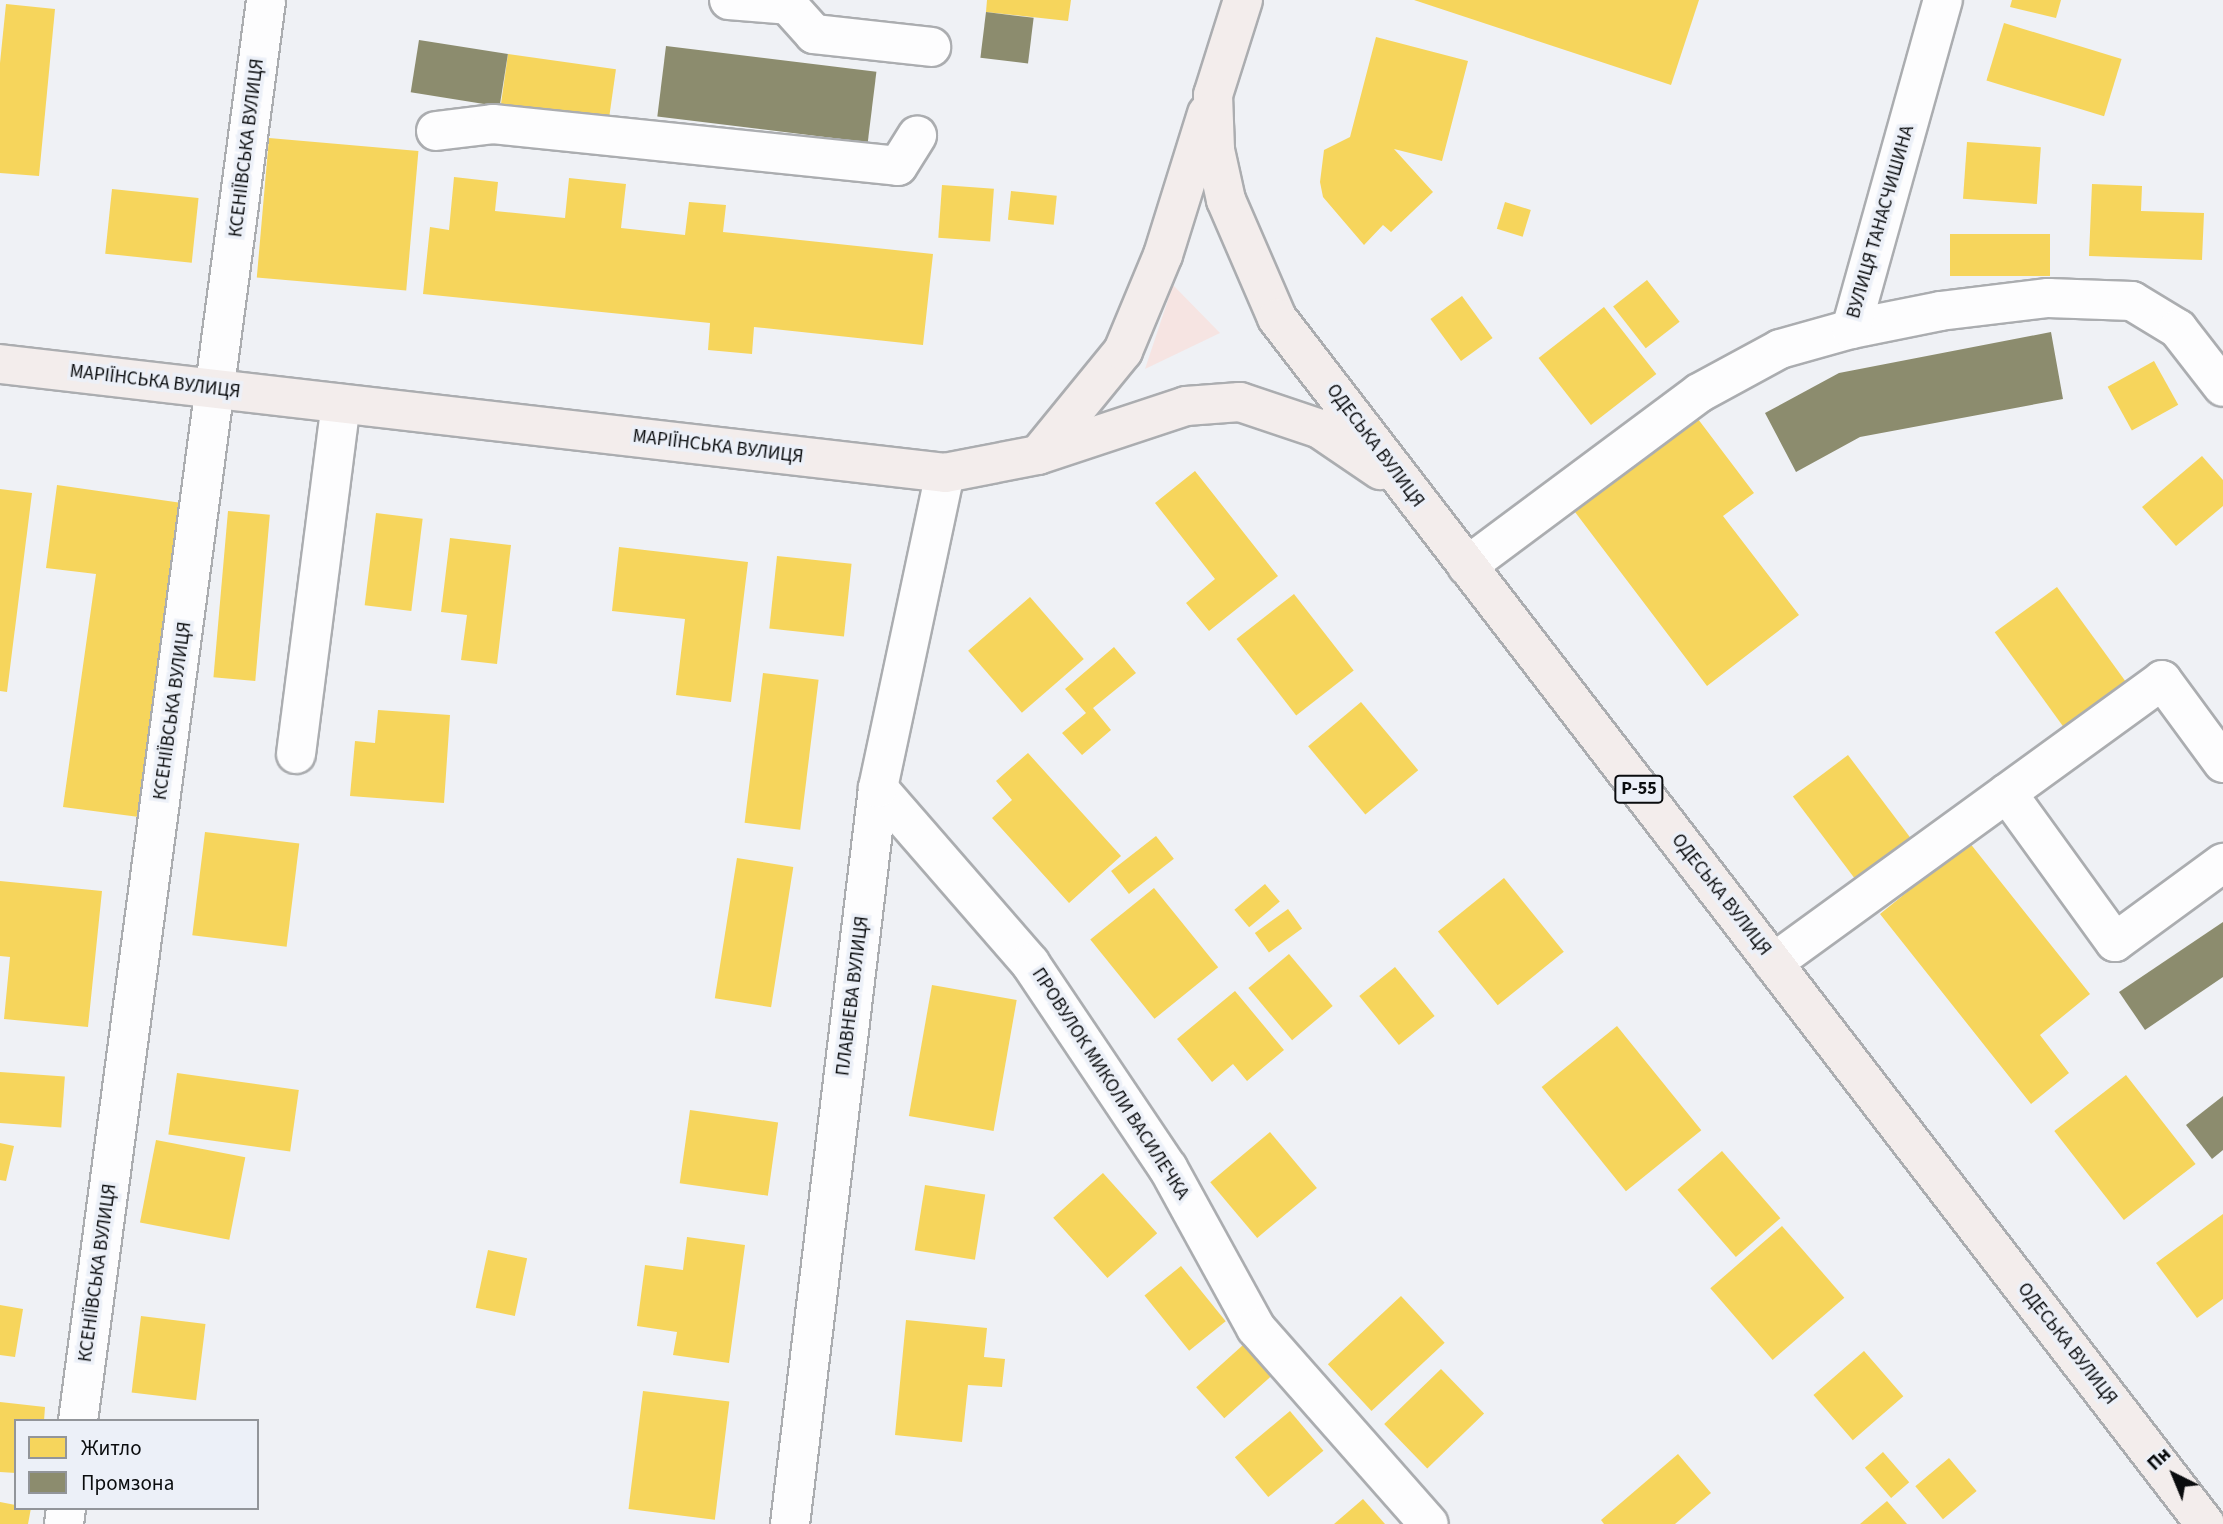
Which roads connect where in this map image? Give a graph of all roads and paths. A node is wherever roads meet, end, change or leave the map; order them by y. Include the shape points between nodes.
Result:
1 (266, 0) edge
2 (729, 0) edge
3 (1243, 0) edge
4 (1943, 0) edge
5 (931, 47) dead end
6 (1213, 95) junction
7 (436, 131) dead end
8 (917, 135) dead end
9 (1851, 329) junction
10 (0, 364) edge
11 (2223, 387) edge
12 (216, 389) junction
13 (341, 404) junction
14 (1038, 455) junction
15 (945, 473) junction
16 (1407, 489) junction
17 (1467, 566) junction
18 (296, 754) dead end
19 (2223, 763) edge
20 (877, 788) junction
21 (2007, 793) junction
22 (2223, 863) edge
23 (1773, 963) junction
24 (78, 1419) edge
25 (790, 1524) edge
26 (1429, 1524) edge
27 (2205, 1524) edge

1 - 12 street, КСЕНІЇВСЬКА ВУЛИЦЯ
2 - 5 street via 788,5 814,34
3 - 6 main road, ОДЕСЬКА ВУЛИЦЯ / Р-55
4 - 9 street, ВУЛИЦЯ ТАНАСЧИШИНА
6 - 14 main road, ОДЕСЬКА ВУЛИЦЯ via 1163,255 1123,351
6 - 16 main road, ОДЕСЬКА ВУЛИЦЯ / Р-55 via 1215,150 1226,200 1256,274 1278,318
7 - 8 street via 493,124 898,166
9 - 11 street via 1940,311 2048,298 2132,301 2178,329
9 - 17 street, ВУЛИЦЯ ТАНАСЧИШИНА via 1780,349 1699,393
10 - 12 main road, МАРІЇНСЬКА ВУЛИЦЯ
12 - 13 main road, МАРІЇНСЬКА ВУЛИЦЯ
12 - 24 street, КСЕНІЇВСЬКА ВУЛИЦЯ
13 - 15 main road, МАРІЇНСЬКА ВУЛИЦЯ
13 - 18 street
14 - 15 main road, МАРІЇНСЬКА ВУЛИЦЯ
14 - 16 main road, МАРІЇНСЬКА ВУЛИЦЯ via 1186,406 1240,401 1320,429
15 - 20 street, ПЛАВНЕВА ВУЛИЦЯ
16 - 17 main road, ОДЕСЬКА ВУЛИЦЯ / Р-55
17 - 23 main road, ОДЕСЬКА ВУЛИЦЯ / Р-55
19 - 21 street via 2162,680
20 - 25 street, ПЛАВНЕВА ВУЛИЦЯ
20 - 26 street, ПРОВУЛОК МИКОЛИ ВАСИЛЕЧКА via 1030,963 1168,1168 1256,1328
21 - 22 street via 2115,942
21 - 23 street
23 - 27 main road, ОДЕСЬКА ВУЛИЦЯ / Р-55

